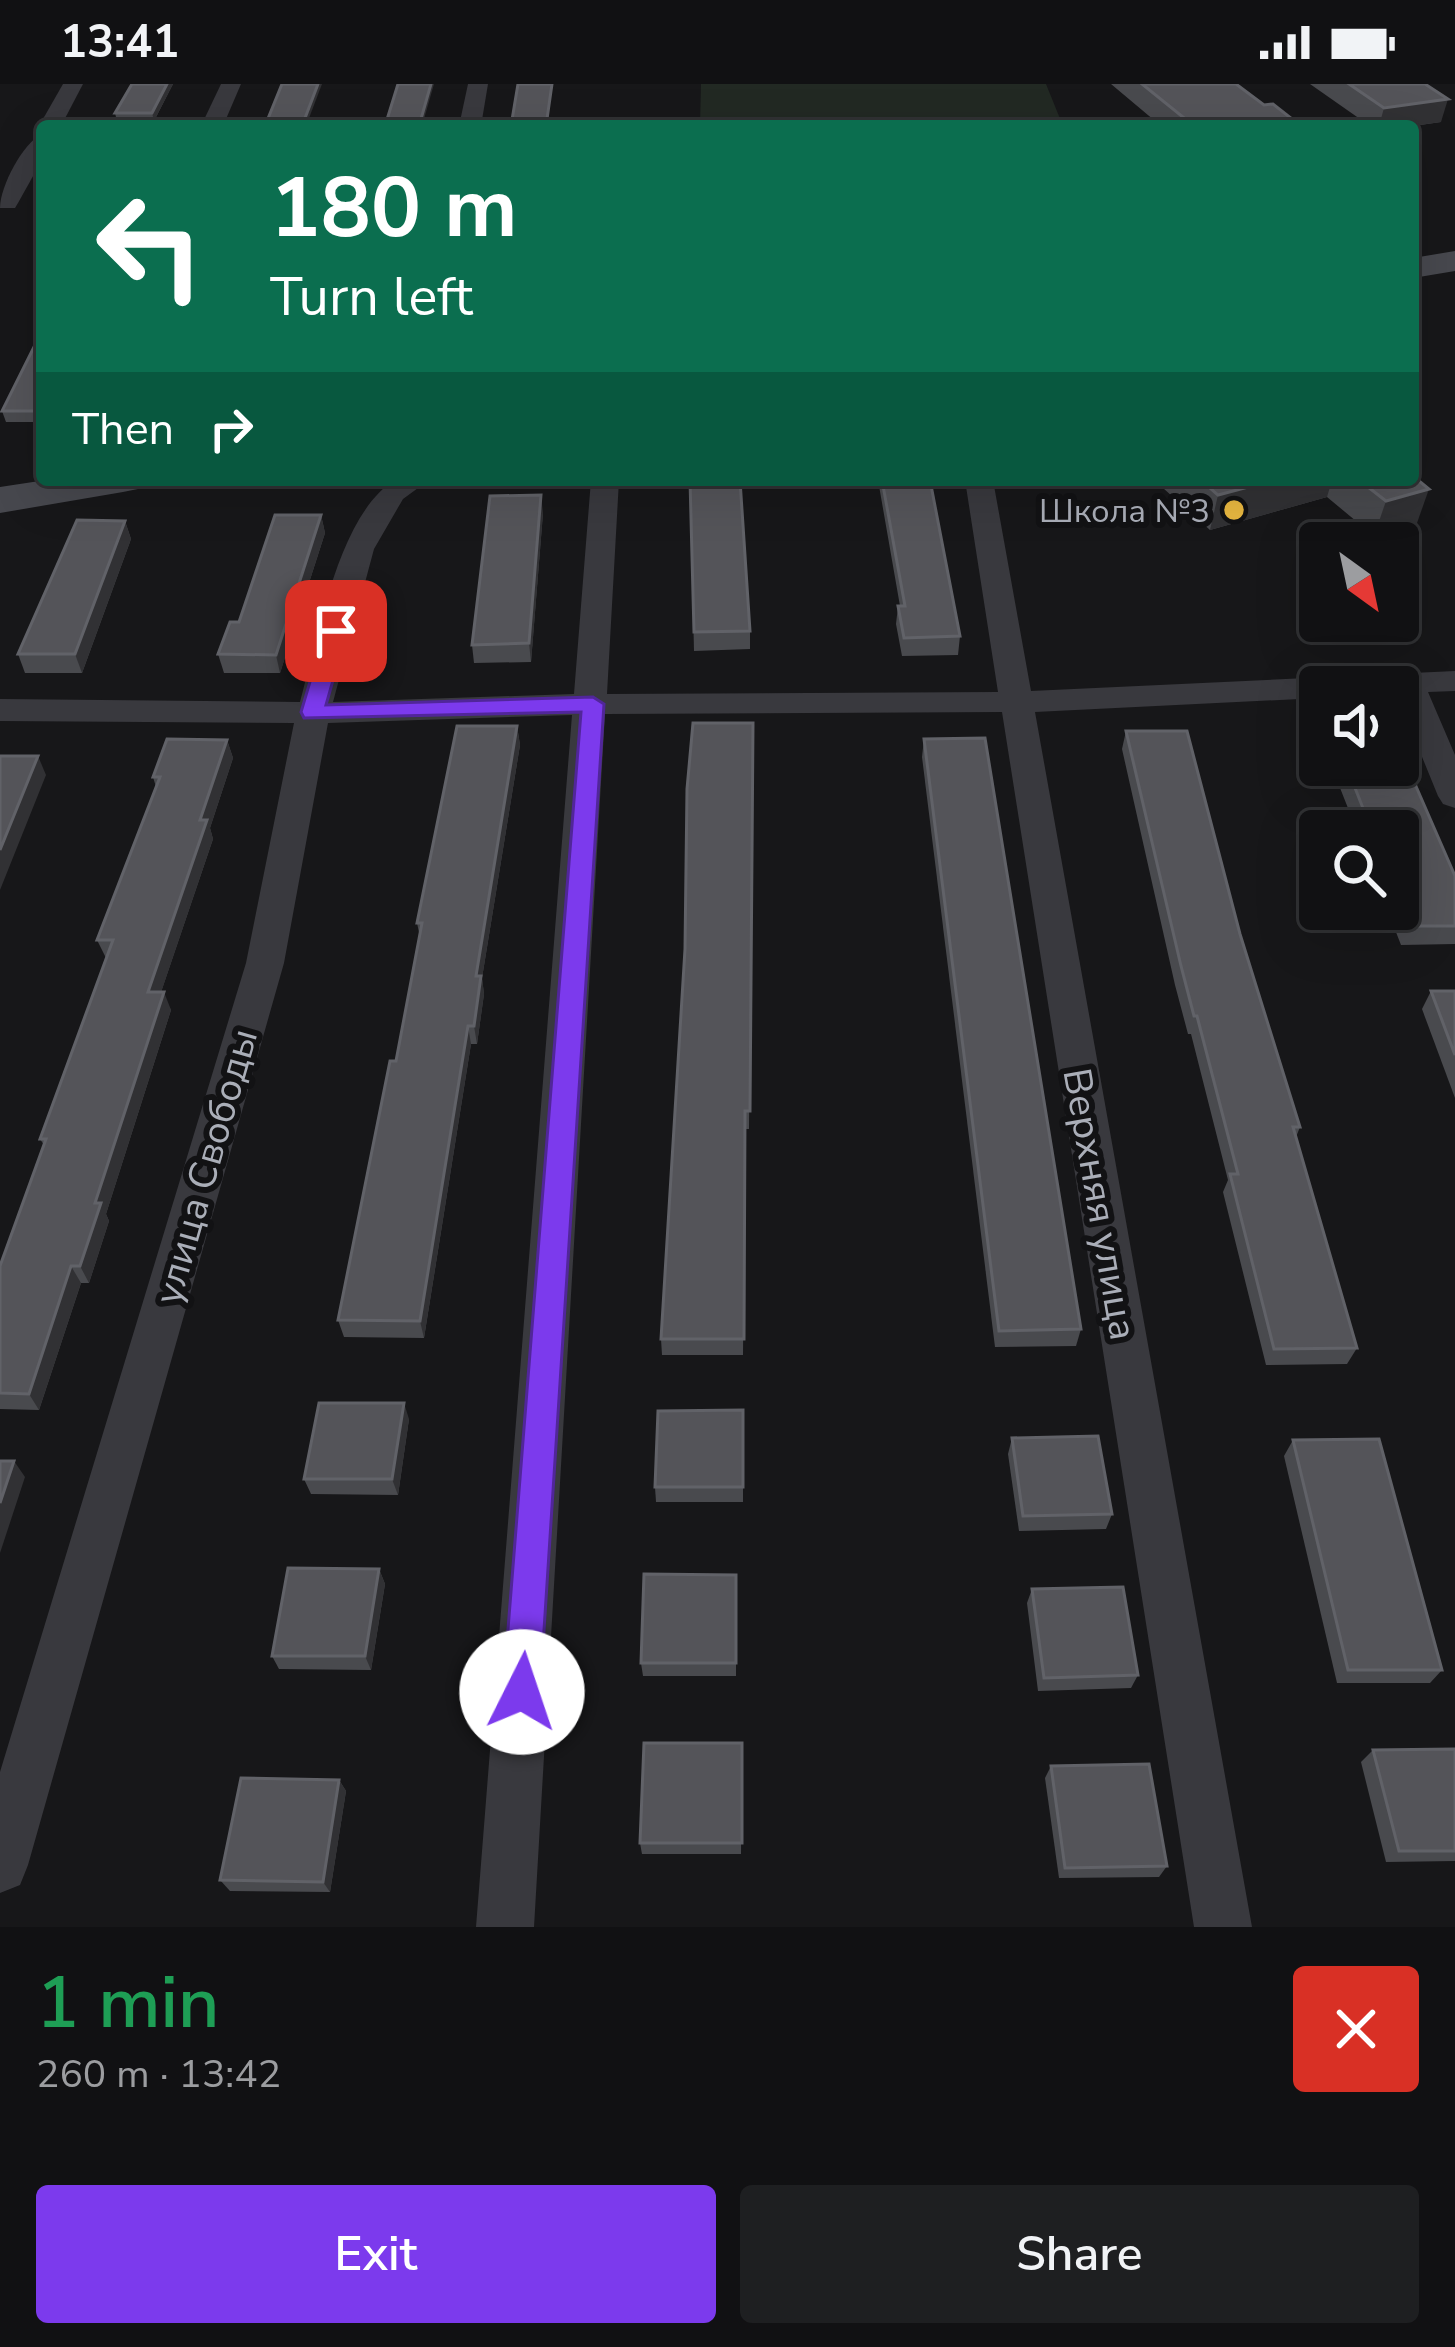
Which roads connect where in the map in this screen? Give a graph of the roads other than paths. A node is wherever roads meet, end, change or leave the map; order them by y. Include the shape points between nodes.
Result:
1 (74, 84) edge
2 (231, 84) edge
3 (478, 84) edge
4 (53, 120) edge
5 (215, 120) edge
6 (471, 120) edge
7 (36, 150) edge
8 (36, 202) edge
9 (3, 203) edge
10 (1455, 261) edge
11 (1419, 267) edge
12 (86, 486) edge
13 (406, 486) edge
14 (605, 486) edge
15 (980, 486) edge
16 (0, 500) edge
17 (1455, 681) edge
18 (1419, 683) edge
19 (1299, 689) edge
20 (1016, 703) junction
21 (593, 704) junction
22 (1419, 709) edge
23 (0, 710) edge
24 (313, 712) junction
25 (1455, 796) edge
26 (0, 1865) edge
27 (505, 1927) edge
28 (1223, 1927) edge

1 - 4 street
2 - 5 street
3 - 6 street
7 - 9 street
8 - 9 street
10 - 11 main road
12 - 16 main road
13 - 24 street, улица Свободы via 392,494 359,549
14 - 21 street
15 - 20 street, Верхняя улица
17 - 18 street
19 - 20 street
20 - 21 street
20 - 28 street, Верхняя улица
21 - 24 street
21 - 27 street
22 - 25 street
23 - 24 street
24 - 26 street, улица Свободы via 266,963

